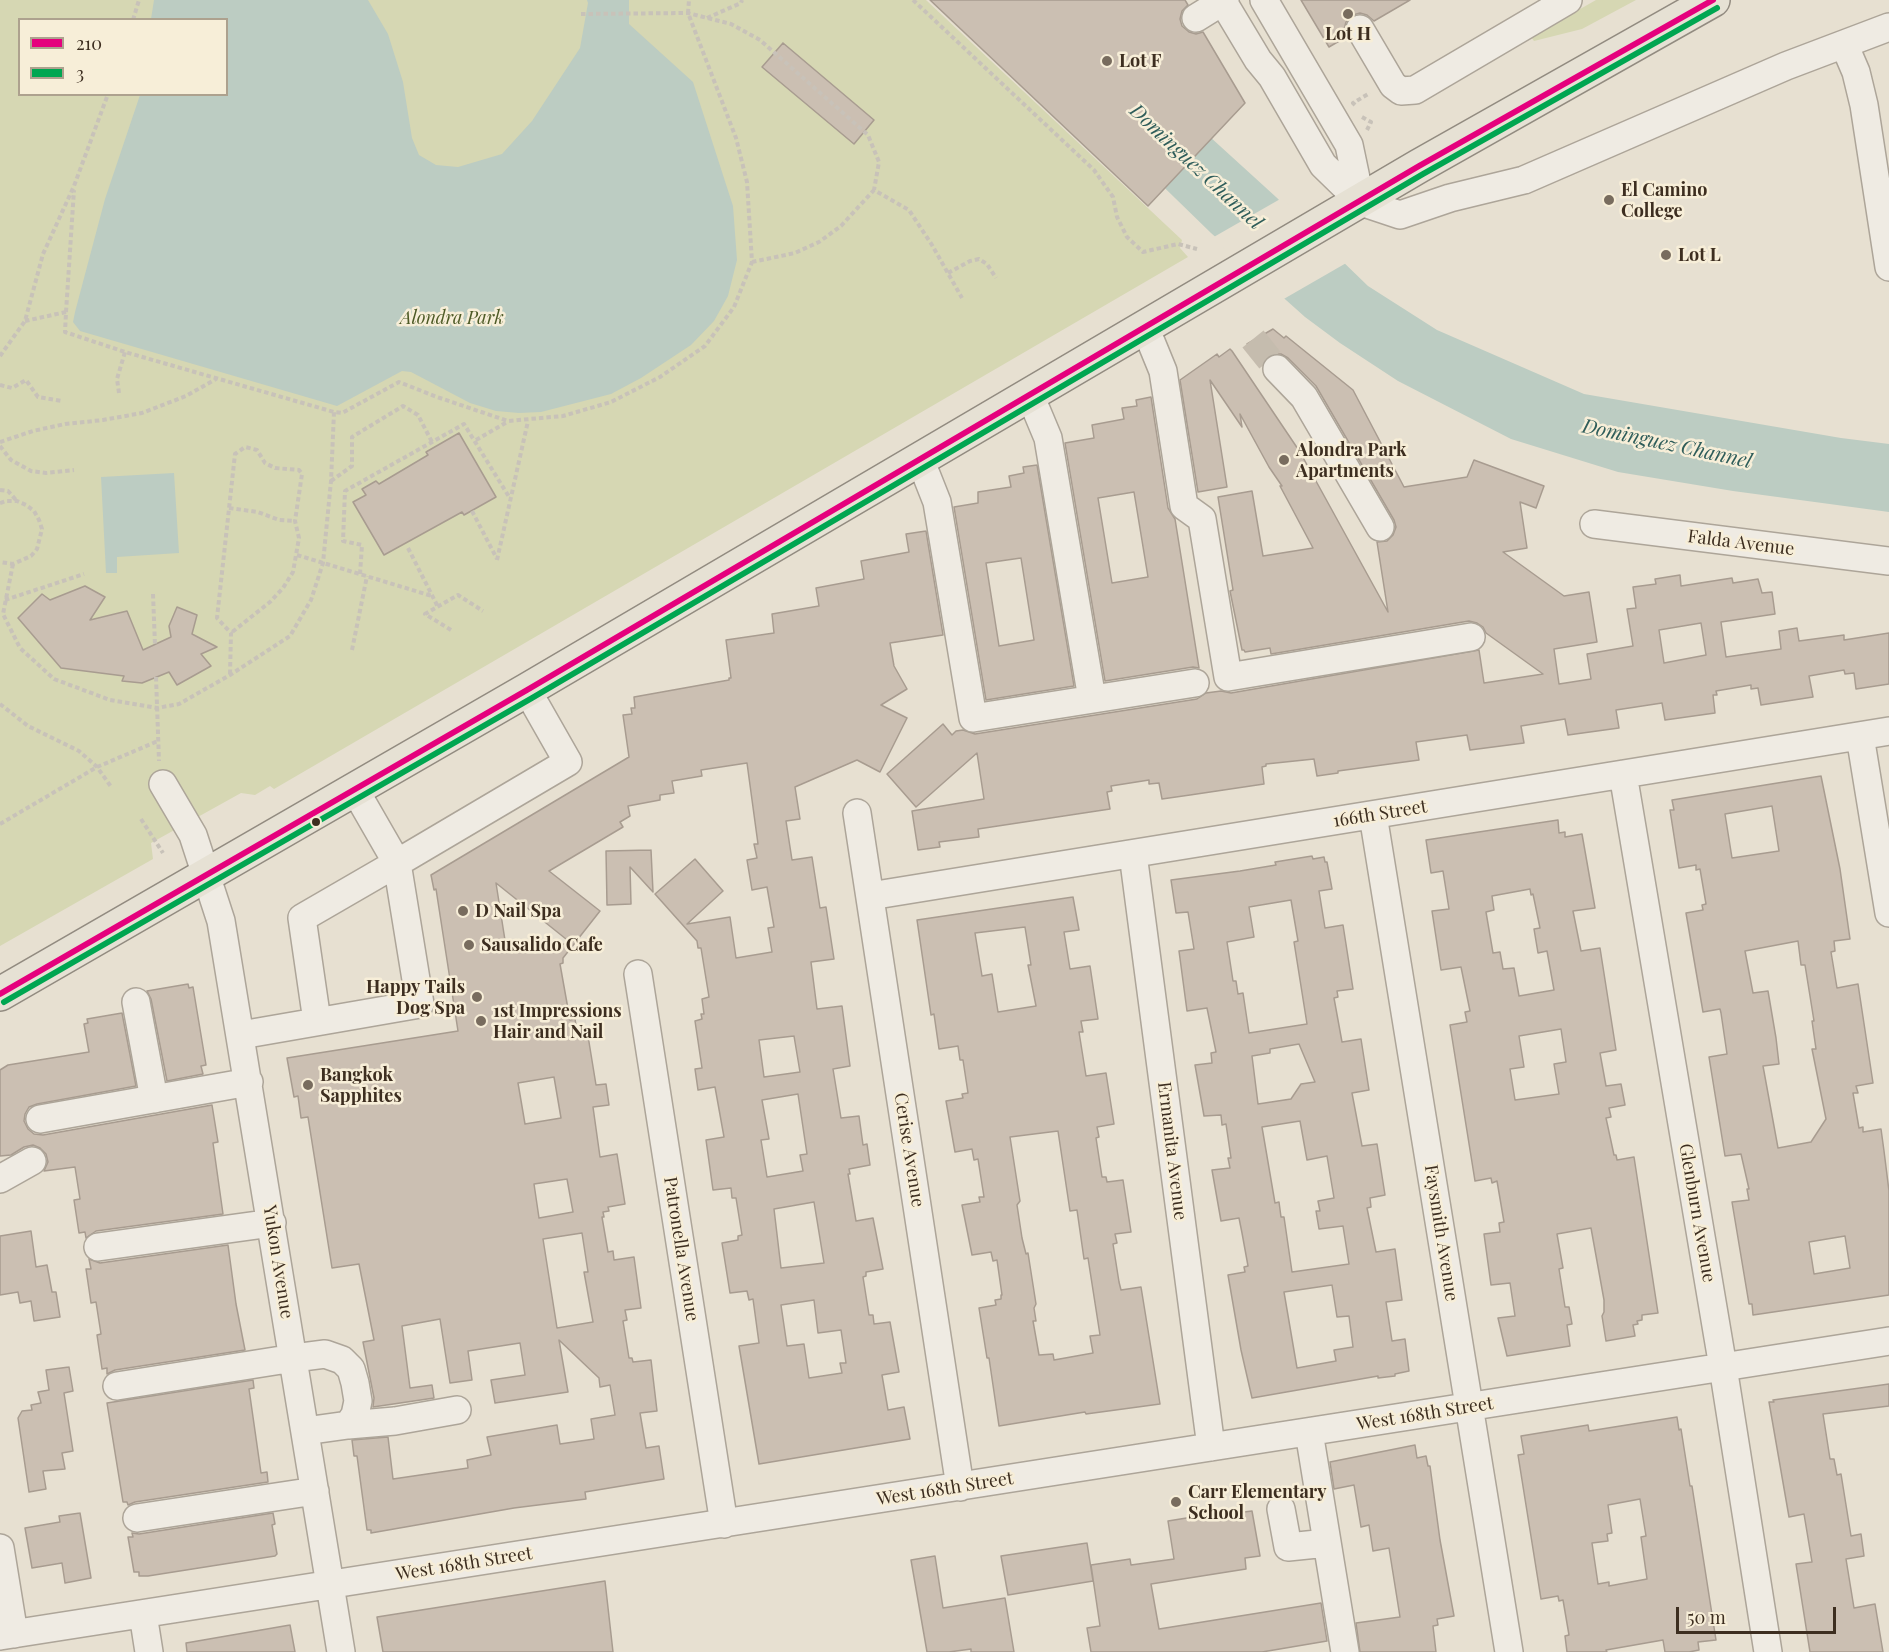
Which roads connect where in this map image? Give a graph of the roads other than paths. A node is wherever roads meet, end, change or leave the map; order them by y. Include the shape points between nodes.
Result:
1 (1223, 0) edge
2 (1264, 0) edge
3 (1568, 0) edge
4 (1713, 0) edge
5 (1196, 18) dead end
6 (1889, 27) edge
7 (1360, 29) dead end
8 (1844, 44) junction
9 (1361, 202) junction
10 (1889, 267) edge
11 (1145, 327) junction
12 (1277, 369) tunnel mouth
13 (1030, 395) junction
14 (920, 459) junction
15 (1594, 524) dead end
16 (1380, 527) dead end
17 (1889, 561) edge
18 (1471, 637) dead end
19 (1195, 682) dead end
20 (526, 690) junction
21 (1092, 699) junction
22 (1889, 732) edge
23 (1860, 736) junction
24 (161, 774) road end
25 (1623, 774) junction
26 (355, 790) junction
27 (857, 813) dead end
28 (1373, 815) junction
29 (1133, 854) junction
30 (397, 862) junction
31 (207, 875) junction
32 (870, 896) junction
33 (1889, 913) edge
34 (638, 974) dead end
35 (0, 994) edge
36 (136, 1002) dead end
37 (317, 1021) junction
38 (241, 1035) junction
39 (249, 1083) junction
40 (154, 1099) junction
41 (40, 1119) dead end
42 (32, 1161) dead end
43 (0, 1179) edge
44 (272, 1223) junction
45 (98, 1247) dead end
46 (1889, 1341) edge
47 (294, 1358) junction
48 (1723, 1367) junction
49 (117, 1386) dead end
50 (1469, 1407) junction
51 (457, 1410) dead end
52 (348, 1425) junction
53 (305, 1431) junction
54 (1309, 1432) junction
55 (1211, 1447) junction
56 (960, 1487) junction
57 (315, 1491) junction
58 (1281, 1509) dead end
59 (137, 1518) dead end
60 (724, 1524) junction
61 (1326, 1543) junction
62 (0, 1548) edge
63 (330, 1586) junction
64 (143, 1614) junction
65 (7, 1635) edge
66 (148, 1652) edge
67 (341, 1652) edge
68 (1345, 1652) edge
69 (1509, 1652) edge
70 (1768, 1652) edge

1 - 5 street
1 - 9 street via 1323,165
2 - 9 street via 1349,145
3 - 7 street via 1414,90 1401,91 1393,85
4 - 9 main road
6 - 8 street
8 - 9 street via 1524,180 1400,215
8 - 10 street via 1864,105
9 - 11 main road
11 - 13 main road
11 - 18 street via 1163,370 1184,506 1202,519 1228,676
12 - 16 street via 1304,398
13 - 14 main road
13 - 21 street via 1048,438
14 - 20 main road
14 - 21 street via 937,502 974,718
15 - 17 street, Falda Avenue
19 - 21 street
20 - 26 main road
20 - 30 street via 568,762
22 - 23 street, 166th Street
23 - 25 street, 166th Street
23 - 33 street
24 - 31 street, Yukon Avenue via 193,835
25 - 28 street, 166th Street
25 - 48 street, Glenburn Avenue
26 - 30 street
26 - 31 main road
27 - 32 street, Cerise Avenue
28 - 29 street, 166th Street
28 - 50 street, Faysmith Avenue
29 - 32 street, 166th Street
29 - 55 street, Ermanita Avenue
30 - 37 street via 302,918
30 - 37 street via 420,1004
31 - 35 main road
31 - 38 street, Yukon Avenue via 221,921
32 - 56 street, Cerise Avenue
34 - 60 street, Patronella Avenue
36 - 40 street
37 - 38 street
38 - 39 street, Yukon Avenue
39 - 40 street
39 - 44 street, Yukon Avenue
40 - 41 street
42 - 43 street
44 - 45 street
44 - 47 street, Yukon Avenue
46 - 48 street, West 168th Street
47 - 49 street
47 - 52 street via 325,1354 342,1360 351,1369 358,1401
47 - 53 street, Yukon Avenue
48 - 50 street, West 168th Street
48 - 70 street, Glenburn Avenue
50 - 54 street, West 168th Street
50 - 69 street, Faysmith Avenue
51 - 52 street
52 - 53 street
53 - 57 street, Yukon Avenue
54 - 55 street, West 168th Street
54 - 61 street
55 - 56 street, West 168th Street
56 - 60 street, West 168th Street
57 - 59 street
57 - 63 street, Yukon Avenue
58 - 61 street via 1288,1547
60 - 63 street, West 168th Street
61 - 68 street
62 - 65 street
63 - 64 street, West 168th Street
63 - 67 street, Yukon Avenue
64 - 65 street, West 168th Street
64 - 66 street

